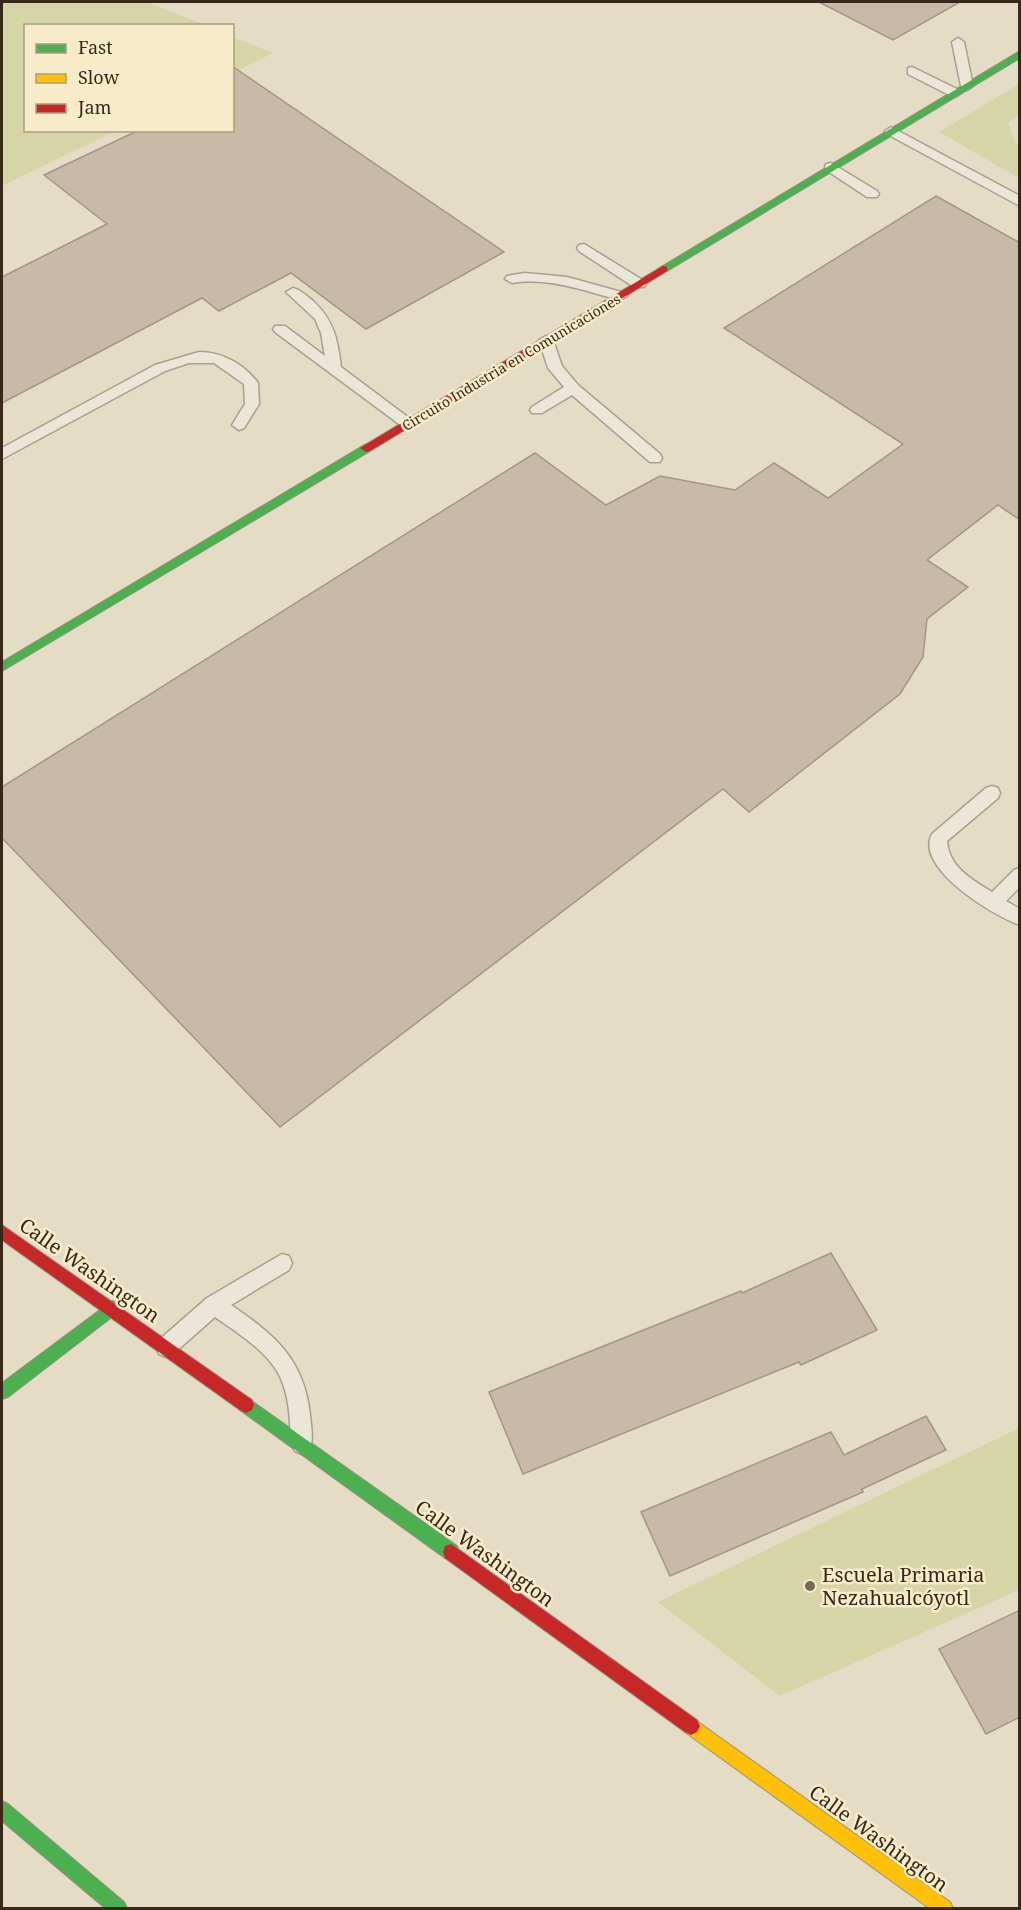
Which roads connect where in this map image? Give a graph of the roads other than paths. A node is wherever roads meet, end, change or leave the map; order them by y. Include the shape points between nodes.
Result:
1 (958, 42) dead end
2 (1020, 54) edge
3 (912, 71) dead end
4 (967, 86) junction
5 (955, 93) junction
6 (891, 131) junction
7 (831, 167) junction
8 (872, 194) dead end
9 (1020, 202) edge
10 (584, 248) dead end
11 (512, 279) dead end
12 (639, 284) junction
13 (293, 292) dead end
14 (620, 296) junction
15 (280, 329) dead end
16 (546, 340) junction
17 (334, 369) junction
18 (573, 388) junction
19 (537, 410) dead end
20 (408, 424) junction
21 (239, 425) dead end
22 (2, 454) edge
23 (655, 458) dead end
24 (2, 667) edge
25 (992, 794) dead end
26 (1020, 875) edge
27 (993, 902) junction
28 (1020, 918) edge
29 (2, 1232) edge
30 (282, 1263) dead end
31 (214, 1305) junction
32 (112, 1308) junction
33 (166, 1347) junction
34 (2, 1392) edge
35 (302, 1446) junction
36 (2, 1810) edge
37 (118, 1908) edge
38 (944, 1908) edge

1 - 4 lane
2 - 4 street, Circuito Industria en Comunicaciones
3 - 5 lane
4 - 5 street, Circuito Industria en Comunicaciones
5 - 6 street, Circuito Industria en Comunicaciones
6 - 7 street, Circuito Industria en Comunicaciones
6 - 9 lane
7 - 8 lane
7 - 12 street, Circuito Industria en Comunicaciones
10 - 12 lane
11 - 14 lane via 534,276
12 - 14 street, Circuito Industria en Comunicaciones
13 - 17 lane via 327,322
14 - 16 street, Circuito Industria en Comunicaciones
15 - 17 lane
16 - 18 lane via 555,368
16 - 20 street, Circuito Industria en Comunicaciones
17 - 20 lane
18 - 19 lane
18 - 23 lane
20 - 24 street, Circuito Industria en Comunicaciones
21 - 22 lane via 252,404 251,383 234,367 215,357 188,357 160,368
25 - 27 lane via 938,839 938,851 951,874
26 - 27 lane
27 - 28 lane
29 - 32 street, Calle Washington
30 - 31 lane
31 - 33 lane
31 - 35 lane via 270,1348 284,1364 297,1396
32 - 33 street, Calle Washington
32 - 34 street
33 - 35 street, Calle Washington
35 - 38 street, Calle Washington
36 - 37 street

